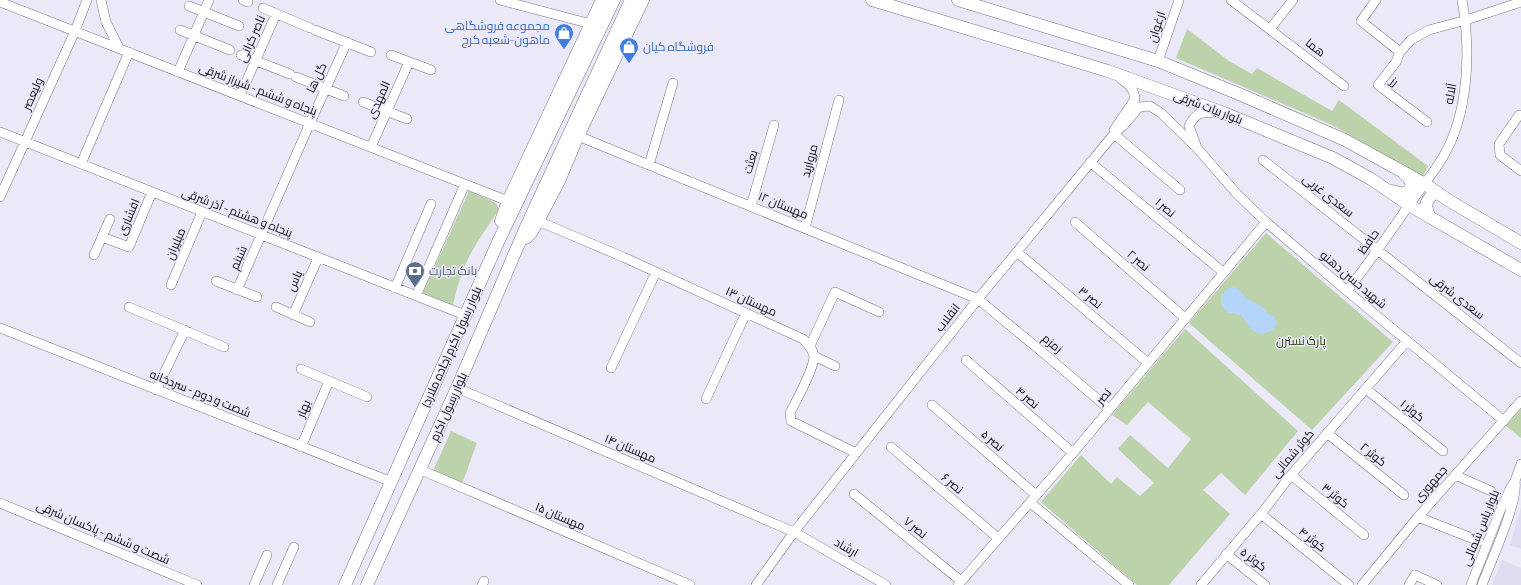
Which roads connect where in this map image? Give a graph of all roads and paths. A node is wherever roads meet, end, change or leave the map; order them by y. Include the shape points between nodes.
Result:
1 (87, 0) edge
2 (101, 0) edge
3 (209, 0) edge
4 (500, 0) edge
5 (602, 0) edge
6 (614, 0) edge
7 (631, 0) edge
8 (643, 0) edge
9 (872, 0) edge
10 (958, 0) edge
11 (1179, 0) edge
12 (1231, 0) edge
13 (1293, 0) edge
14 (1376, 0) edge
15 (1462, 0) edge
16 (0, 2) edge
17 (1521, 2) edge
18 (189, 6) dead end
19 (262, 8) dead end
20 (204, 12) junction
21 (276, 14) junction
22 (1466, 20) junction
23 (597, 24) junction
24 (239, 26) dead end
25 (1270, 29) junction
26 (180, 30) dead end
27 (75, 31) junction
28 (194, 36) junction
29 (347, 42) junction
30 (119, 48) junction
31 (230, 50) dead end
32 (129, 52) junction
33 (371, 52) dead end
34 (1400, 52) junction
35 (241, 55) dead end
36 (391, 55) dead end
37 (255, 61) junction
38 (1158, 61) junction
39 (409, 62) junction
40 (431, 70) dead end
41 (1108, 71) junction
42 (178, 72) junction
43 (673, 83) dead end
44 (1344, 86) dead end
45 (326, 88) junction
46 (240, 96) junction
47 (344, 96) dead end
48 (839, 100) dead end
49 (363, 102) dead end
50 (387, 111) junction
51 (1224, 114) junction
52 (1519, 115) dead end
53 (407, 119) dead end
54 (1427, 122) dead end
55 (310, 123) junction
56 (774, 124) dead end
57 (0, 132) edge
58 (1114, 134) junction
59 (578, 136) junction
60 (25, 142) junction
61 (371, 148) junction
62 (1197, 148) junction
63 (1262, 160) dead end
64 (1090, 162) junction
65 (81, 164) junction
66 (649, 165) junction
67 (1400, 169) junction
68 (1521, 171) edge
69 (465, 184) junction
70 (1425, 184) junction
71 (1180, 190) dead end
72 (1390, 191) junction
73 (152, 192) junction
74 (1435, 192) junction
75 (0, 197) edge
76 (508, 201) junction
77 (431, 204) dead end
78 (1409, 205) junction
79 (751, 206) junction
80 (202, 212) junction
81 (1429, 216) junction
82 (110, 219) dead end
83 (538, 222) junction
84 (1075, 222) dead end
85 (1266, 222) junction
86 (805, 228) junction
87 (262, 235) junction
88 (102, 237) junction
89 (499, 240) junction
90 (1521, 243) edge
91 (517, 248) junction
92 (1378, 251) junction
93 (1017, 252) junction
94 (94, 255) dead end
95 (318, 258) junction
96 (1521, 270) edge
97 (656, 272) junction
98 (1223, 272) junction
99 (216, 281) dead end
100 (171, 284) dead end
101 (395, 288) junction
102 (238, 290) junction
103 (1347, 291) junction
104 (416, 296) junction
105 (257, 297) dead end
106 (978, 299) junction
107 (128, 307) dead end
108 (276, 307) dead end
109 (879, 312) dead end
110 (746, 313) junction
111 (293, 315) junction
112 (465, 315) junction
113 (1185, 318) junction
114 (310, 322) dead end
115 (0, 328) edge
116 (185, 330) junction
117 (1407, 341) junction
118 (224, 346) dead end
119 (810, 346) junction
120 (814, 356) junction
121 (966, 360) dead end
122 (1148, 363) junction
123 (1521, 363) edge
124 (835, 366) dead end
125 (611, 368) dead end
126 (301, 369) dead end
127 (329, 381) junction
128 (457, 388) junction
129 (1366, 389) junction
130 (156, 390) junction
131 (367, 397) dead end
132 (706, 399) dead end
133 (1521, 401) edge
134 (932, 405) dead end
135 (1109, 409) junction
136 (1504, 421) junction
137 (1327, 433) junction
138 (301, 446) junction
139 (891, 447) dead end
140 (1443, 451) dead end
141 (856, 453) junction
142 (1073, 453) junction
143 (1521, 464) edge
144 (421, 470) junction
145 (1291, 475) junction
146 (1455, 475) junction
147 (392, 482) junction
148 (1518, 482) edge
149 (1491, 491) dead end
150 (854, 494) dead end
151 (1036, 495) junction
152 (1404, 495) dead end
153 (0, 503) edge
154 (1032, 504) dead end
155 (1261, 514) junction
156 (1418, 517) junction
157 (794, 532) junction
158 (1364, 535) dead end
159 (998, 538) junction
160 (1479, 541) dead end
161 (294, 547) dead end
162 (1226, 554) junction
163 (267, 555) dead end
164 (959, 583) edge
165 (197, 585) edge
166 (254, 585) edge
167 (277, 585) edge
168 (345, 585) edge
169 (367, 585) edge
170 (690, 585) edge
171 (756, 585) edge
172 (886, 585) edge
173 (1129, 585) edge
174 (1201, 585) edge
175 (1265, 585) edge
176 (1349, 585) edge
177 (1362, 585) edge
178 (1409, 585) edge
179 (1437, 585) edge
180 (1471, 585) edge
181 (1482, 585) edge

1 - 27 street, ولیعصر
2 - 30 street via 106,22
3 - 20 street
4 - 23 street
5 - 23 main road
6 - 23 main road
7 - 91 main road, بلوار رسول اکرم
8 - 59 main road
9 - 41 main road, بلوار بیات شرقی
10 - 38 main road, بلوار بیات شرقی
11 - 38 street, ارغوان
12 - 25 street, هما
13 - 25 street
14 - 34 street via 1361,21
15 - 22 street, آلاله
16 - 27 street, پنجاه و ششم - شیراز شرقی
17 - 22 street, رز
18 - 20 street
19 - 21 street
20 - 24 street
20 - 28 street
21 - 29 street
21 - 37 street, ناصر کرانی
22 - 34 street, رز via 1430,30 1411,40
22 - 70 street, آلاله via 1467,65 1464,94 1456,127 1443,156
23 - 76 main road
23 - 89 main road, بلوار رسول اکرم (جاده ملارد)
25 - 44 street, هما
26 - 28 street
27 - 30 street, پنجاه و ششم - شیراز شرقی
27 - 60 street, ولیعصر
28 - 31 street
28 - 42 street
29 - 33 street
29 - 45 street, گل ها
30 - 32 street, پنجاه و ششم - شیراز شرقی
32 - 42 street, پنجاه و ششم - شیراز شرقی
32 - 65 street
34 - 54 street, رز via 1396,62 1378,86
35 - 37 street
36 - 39 street
37 - 45 street
37 - 46 street, ناصر کرانی
38 - 67 main road, بلوار بیات شرقی via 1345,140
39 - 40 street
39 - 50 street, المهدی
41 - 51 main road, بلوار بیات شرقی
41 - 58 street, انقلاب via 1130,85 1135,99 1114,129
42 - 46 street, پنجاه و ششم - شیراز شرقی
43 - 66 street
45 - 47 street
45 - 55 street, گل ها
46 - 55 street, پنجاه و ششم - شیراز شرقی
48 - 86 street, مروارید
49 - 50 street
50 - 53 street
50 - 61 street, المهدی
51 - 62 street via 1202,113 1194,117 1189,126
51 - 72 main road, بلوار بیات شرقی via 1333,158
52 - 68 street via 1499,144 1500,155
55 - 61 street, پنجاه و ششم - شیراز شرقی
55 - 87 street, گل ها
56 - 79 street, بعثت
57 - 60 street, پنجاه و هشتم - آذر شرقی
58 - 62 street, شهید حسن دهنو via 1139,107 1150,106 1161,113
58 - 64 street, انقلاب
58 - 71 street
59 - 66 street, مهستان ۱۲
59 - 83 main road
60 - 65 street, پنجاه و هشتم - آذر شرقی
60 - 75 street, ولیعصر
61 - 69 street, پنجاه و ششم - شیراز شرقی
62 - 85 street, شهید حسن دهنو via 1237,194
63 - 92 street, سعدی غربی
64 - 93 street, انقلاب
64 - 98 street, نصر ۱
65 - 73 street, پنجاه و هشتم - آذر شرقی
66 - 79 street, مهستان ۱۲
67 - 70 main road, بلوار بیات شرقی
67 - 72 main road via 1412,184 1410,190 1405,194
69 - 76 street, پنجاه و ششم - شیراز شرقی
69 - 104 street
70 - 74 main road, بلوار بیات شرقی
70 - 78 street, آلاله
72 - 78 main road, بلوار بیات شرقی
73 - 80 street, پنجاه و هشتم - آذر شرقی
73 - 88 street, افشاری via 129,246
74 - 81 main road via 1425,205
74 - 90 main road, بلوار بیات شرقی
76 - 89 main road via 500,225
77 - 101 street
78 - 81 main road, بلوار بیات شرقی
78 - 92 street, حافظ
79 - 86 street, مهستان ۱۲
80 - 87 street, پنجاه و هشتم - آذر شرقی
80 - 100 street, مبلیران
81 - 96 main road, بلوار بیات شرقی
82 - 88 street
83 - 91 main road
83 - 97 street, مهستان ۱۳
84 - 113 street, نصر ۲
85 - 98 street, نصر
85 - 103 street, شهید حسن دهنو
86 - 106 street, مهستان ۱۲
87 - 95 street, پنجاه و هشتم - آذر شرقی
87 - 102 street, شبنم
88 - 94 street
89 - 112 main road, بلوار رسول اکرم (جاده ملارد)
91 - 128 main road, بلوار رسول اکرم
92 - 103 street, حافظ
92 - 123 street, سعدی شرقی
93 - 106 street, انقلاب
93 - 122 street, نصر ۳
95 - 101 street, پنجاه و هشتم - آذر شرقی
95 - 111 street, یاس
97 - 110 street, مهستان ۱۳
97 - 125 street
98 - 113 street, نصر
99 - 102 street
101 - 104 street, پنجاه و هشتم - آذر شرقی
102 - 105 street
103 - 117 street, شهید حسن دهنو
104 - 112 street, پنجاه و هشتم - آذر شرقی
106 - 135 street, زمزم
106 - 141 street, انقلاب
107 - 116 street
108 - 111 street
109 - 119 street via 835,292
110 - 119 street, مهستان ۱۳ via 803,339
110 - 132 street
111 - 114 street
112 - 147 main road, بلوار رسول اکرم (جاده ملارد)
113 - 122 street, نصر
115 - 130 street, شصت و دوم - سردخانه
116 - 118 street
116 - 130 street
117 - 129 street, کوثر شمالی
117 - 136 street, شهید حسن دهنو
119 - 120 street
120 - 124 street
120 - 141 street via 790,414 791,421
121 - 142 street, نصر ۴
122 - 135 street, نصر
126 - 127 street
127 - 131 street
127 - 138 street, بهار
128 - 144 main road, بلوار رسول اکرم
128 - 157 street, مهستان ۱۴
129 - 137 street, کوثر شمالی
129 - 140 street, کوثر ۱
130 - 138 street, شصت و دوم - سردخانه
133 - 136 street, جمهوری
134 - 151 street, نصر ۵
135 - 142 street, نصر
136 - 146 street, جمهوری
137 - 145 street, کوثر شمالی
137 - 152 street, کوثر ۲
138 - 147 street, شصت و دوم - سردخانه
139 - 159 street, نصر ۶
141 - 157 street, انقلاب
142 - 151 street, نصر
143 - 148 street, بلوار یاس شمالی
144 - 169 main road, بلوار رسول اکرم
144 - 170 street, مهستان ۱۵
145 - 155 street, کوثر شمالی
145 - 158 street, کوثر ۳
146 - 149 street
146 - 156 street, جمهوری
147 - 168 main road, بلوار رسول اکرم (جاده ملارد)
148 - 180 street, بلوار یاس شمالی via 1502,504
148 - 181 street, بلوار یاس شمالی via 1513,505
150 - 164 street, نصر ۷
151 - 159 street, نصر
153 - 165 street, شصت و ششم - پاکسان شرقی
154 - 173 street
155 - 162 street, کوثر شمالی
155 - 176 street, کوثر ۴
156 - 160 street
156 - 177 street, جمهوری
157 - 171 street, انقلاب
157 - 172 street, ارشاد
159 - 164 street, نصر
161 - 167 street
162 - 174 street, کوثر شمالی
162 - 175 street, کوثر ۵
163 - 166 street
178 - 179 street via 1415,575

